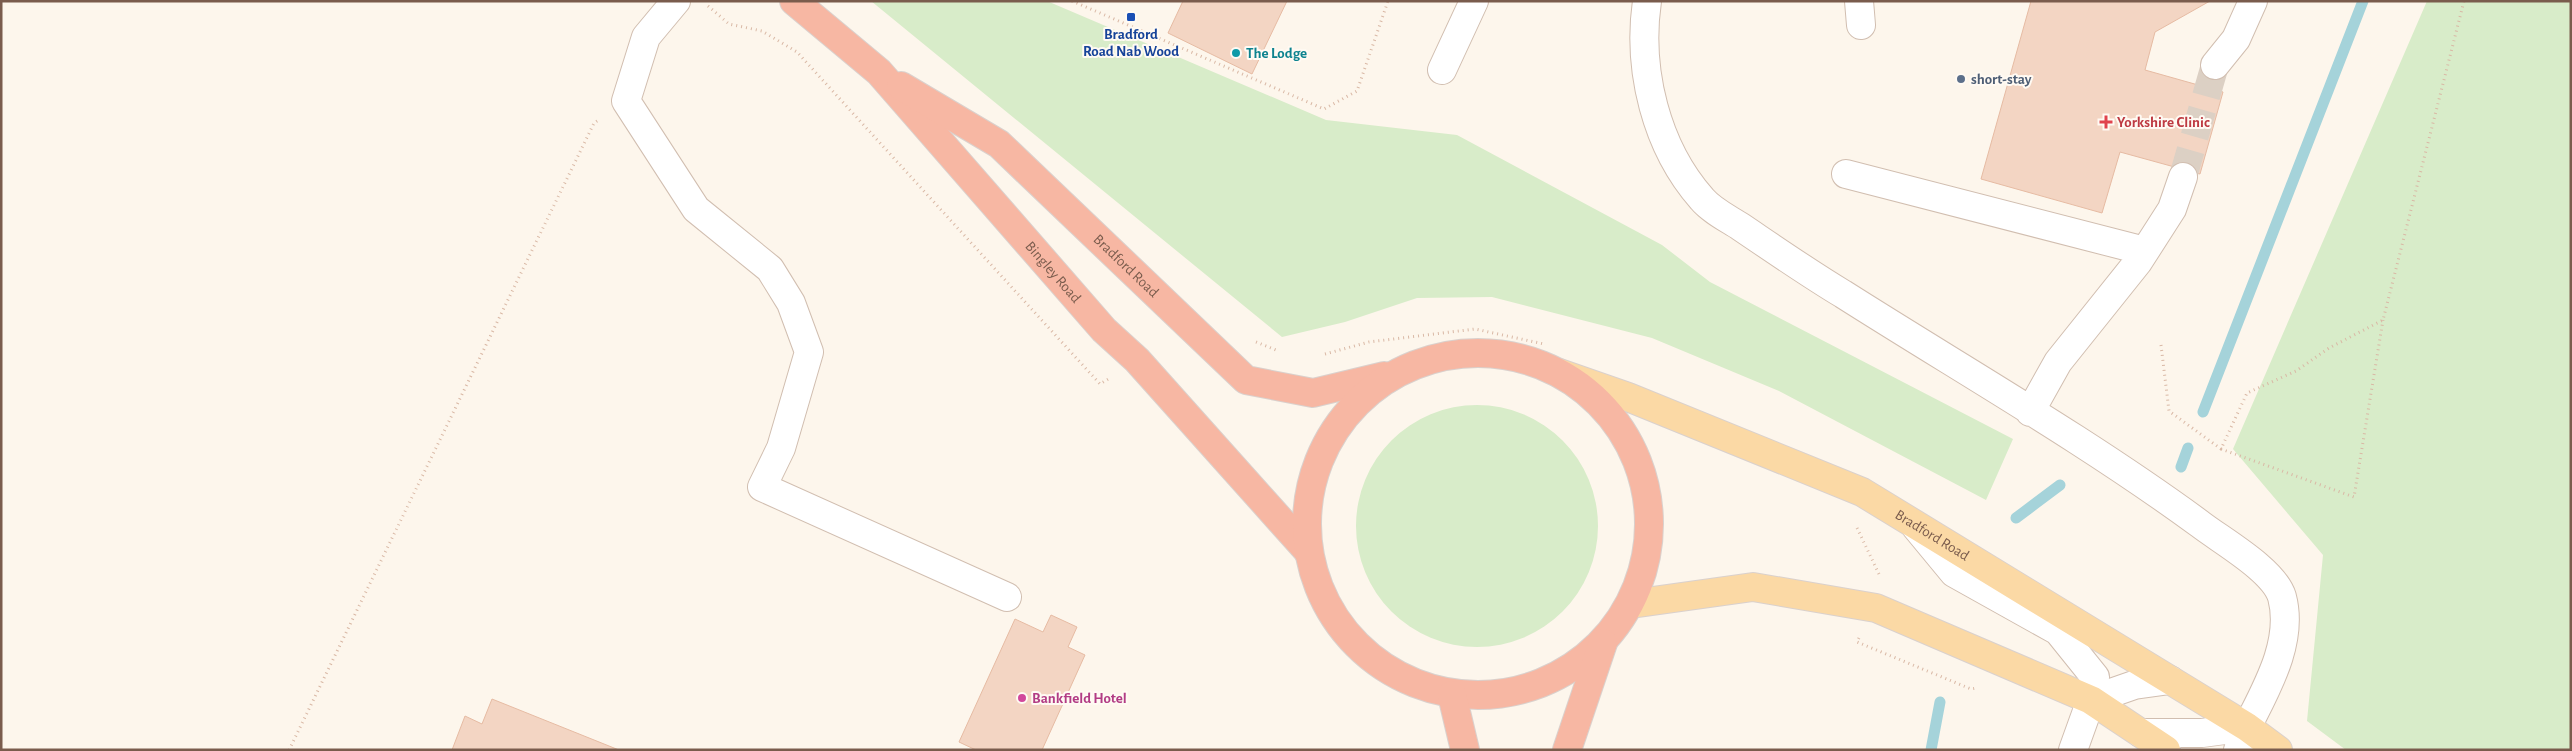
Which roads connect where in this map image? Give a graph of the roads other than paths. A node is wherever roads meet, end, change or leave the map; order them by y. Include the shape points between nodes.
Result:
1 (676, 1) edge
2 (794, 1) edge
3 (1474, 1) edge
4 (1647, 1) edge
5 (2253, 1) edge
6 (2215, 65) tunnel mouth
7 (1442, 70) dead end
8 (879, 72) junction
9 (1846, 174) dead end
10 (2183, 177) tunnel mouth
11 (2145, 251) junction
12 (1559, 373) junction
13 (1393, 374) junction
14 (2030, 412) junction
15 (1914, 524) junction
16 (1307, 550) junction
17 (1007, 597) dead end
18 (1631, 604) junction
19 (1603, 643) junction
20 (2170, 680) junction
21 (1452, 695) junction
22 (2091, 700) junction
23 (2141, 733) junction
24 (2243, 738) edge
25 (1465, 750) edge
26 (1567, 750) edge
27 (2073, 750) edge
28 (2166, 750) edge
29 (2278, 750) edge

1 - 17 lane via 646,37 626,101 696,209 770,269 791,303 809,352 781,448 762,487
2 - 8 highway, Bingley Road
3 - 7 lane
4 - 14 lane via 1644,20 1649,92 1663,138 1683,175 1704,202 1793,263
5 - 6 lane via 2236,39
8 - 13 highway, Bradford Road via 999,144 1246,380 1313,393
8 - 16 highway, Bingley Road via 1104,330 1136,360
9 - 11 lane
10 - 11 lane via 2172,209
11 - 14 lane via 2058,362
12 - 13 highway via 1505,354 1447,355
12 - 15 main road, Bradford Road via 1628,397 1862,492
12 - 18 highway via 1604,408 1636,456 1650,510 1648,554
13 - 16 highway via 1352,406 1322,449 1307,498
14 - 24 lane via 2170,503 2267,574 2281,594 2285,615 2282,642 2272,676
15 - 20 main road, Bradford Road
15 - 22 lane via 1954,573 2058,631 2095,677
16 - 21 highway via 1324,602 1356,646 1401,678
18 - 19 highway
18 - 22 main road via 1753,587 1876,608
19 - 21 highway via 1559,676 1507,694
19 - 26 highway
20 - 22 lane via 2134,685
20 - 24 main road, Bradford Road
21 - 25 highway
22 - 23 main road
22 - 27 lane
23 - 24 lane via 2202,733
23 - 28 main road
24 - 29 main road, Bradford Road

